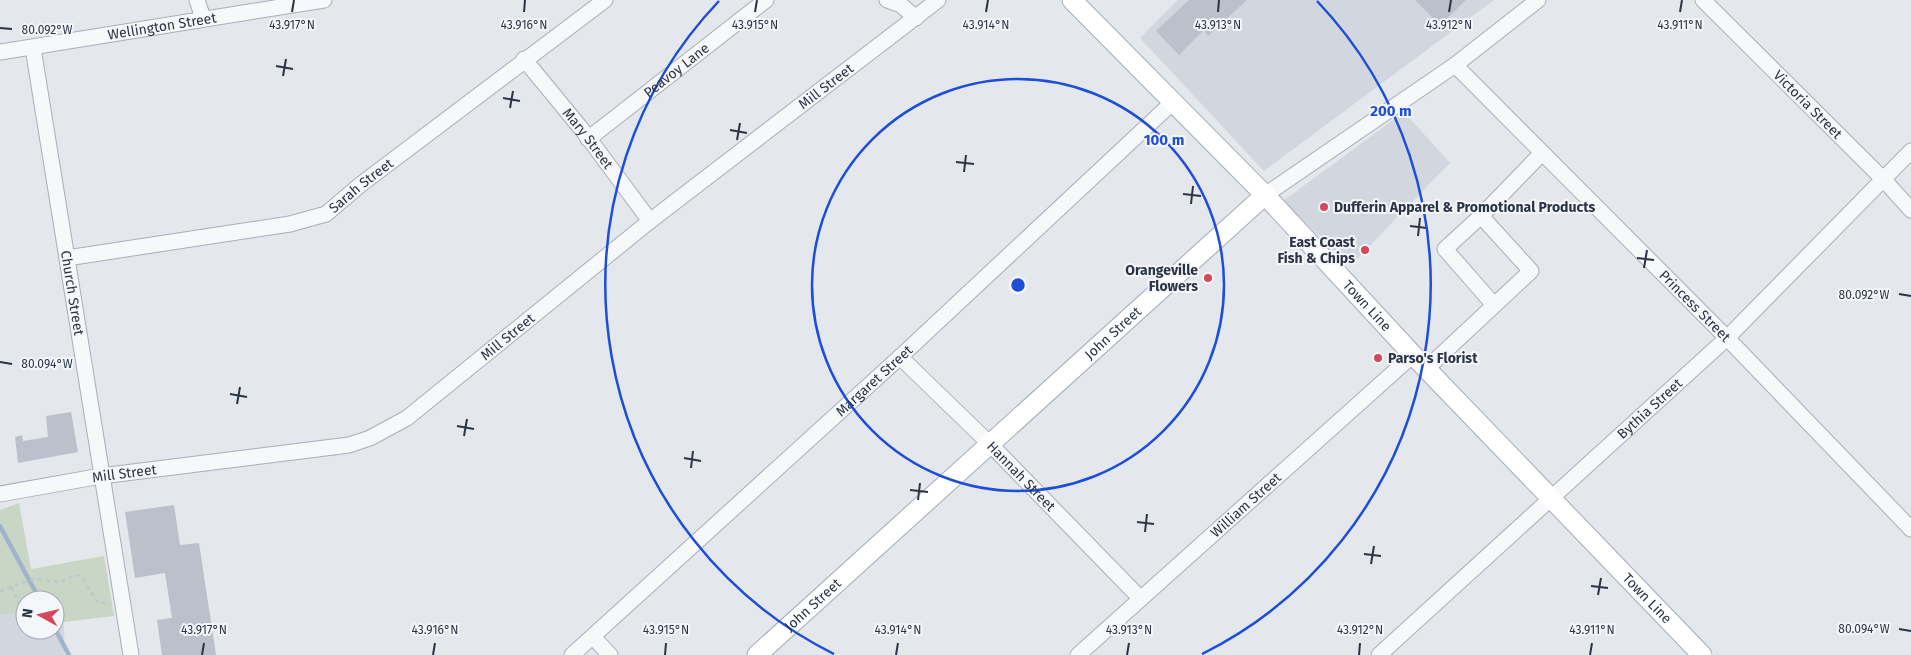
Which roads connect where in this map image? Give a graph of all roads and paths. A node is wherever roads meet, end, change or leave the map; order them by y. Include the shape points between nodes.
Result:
1 (197, 0) edge
2 (324, 0) edge
3 (605, 0) edge
4 (766, 0) edge
5 (887, 0) edge
6 (938, 0) edge
7 (1072, 0) edge
8 (1538, 0) edge
9 (1704, 0) edge
10 (203, 18) junction
11 (916, 18) junction
12 (33, 48) junction
13 (0, 52) edge
14 (524, 59) junction
15 (1455, 65) junction
16 (1172, 103) junction
17 (588, 139) junction
18 (1911, 152) edge
19 (1542, 153) junction
20 (1884, 180) junction
21 (1265, 195) junction
22 (1911, 210) edge
23 (1481, 216) junction
24 (650, 221) junction
25 (67, 258) junction
26 (1494, 305) junction
27 (1726, 338) junction
28 (1413, 355) junction
29 (900, 357) junction
30 (1426, 369) junction
31 (991, 445) junction
32 (101, 476) junction
33 (4, 493) edge
34 (1551, 499) junction
35 (1911, 529) edge
36 (11, 587) junction
37 (0, 590) edge
38 (15, 595) edge
39 (1140, 598) junction
40 (122, 600) junction
41 (592, 637) junction
42 (131, 655) edge
43 (572, 655) edge
44 (610, 655) edge
45 (757, 655) edge
46 (1078, 655) edge
47 (1379, 655) edge
48 (1702, 655) edge

1 - 10 street
2 - 10 street, Wellington Street
3 - 14 street, Sarah Street
4 - 17 street, Peavoy Lane
5 - 11 street via 901,5
6 - 11 street, Mill Street
7 - 16 main road, Town Line
8 - 15 street, John Street
9 - 20 street, Victoria Street
10 - 12 street, Wellington Street
11 - 24 street, Mill Street
12 - 13 street, Wellington Street
12 - 25 street, Church Street
14 - 17 street, Mary Street
14 - 25 street, Sarah Street via 326,214 290,224
15 - 19 street, Princess Street
15 - 21 street, John Street
16 - 21 main road, Town Line
16 - 29 street, Margaret Street
17 - 24 street, Mary Street
18 - 20 street, Bythia Street
19 - 23 street
19 - 27 street, Princess Street
20 - 22 street, Victoria Street
20 - 27 street, Bythia Street
21 - 28 main road, Town Line
21 - 31 main road, John Street
23 - 26 street via 1446,249
23 - 26 street via 1532,271
24 - 32 street, Mill Street via 407,418 370,438 349,445
25 - 32 street, Church Street
26 - 30 street
27 - 34 street, Bythia Street
27 - 35 street, Princess Street
28 - 30 main road, Town Line
28 - 39 street, William Street
29 - 31 street, Hannah Street
29 - 41 street, Margaret Street
30 - 34 main road, Town Line
31 - 39 street, Hannah Street
31 - 45 main road, John Street
32 - 33 street, Mill Street
32 - 40 street, Church Street
34 - 47 street, Bythia Street
34 - 48 main road, Town Line
36 - 37 path
36 - 38 path
36 - 40 path via 34,579 60,582 76,575 81,576 98,602
39 - 46 street, William Street
40 - 42 street, Church Street
41 - 43 street, Margaret Street
41 - 44 street

